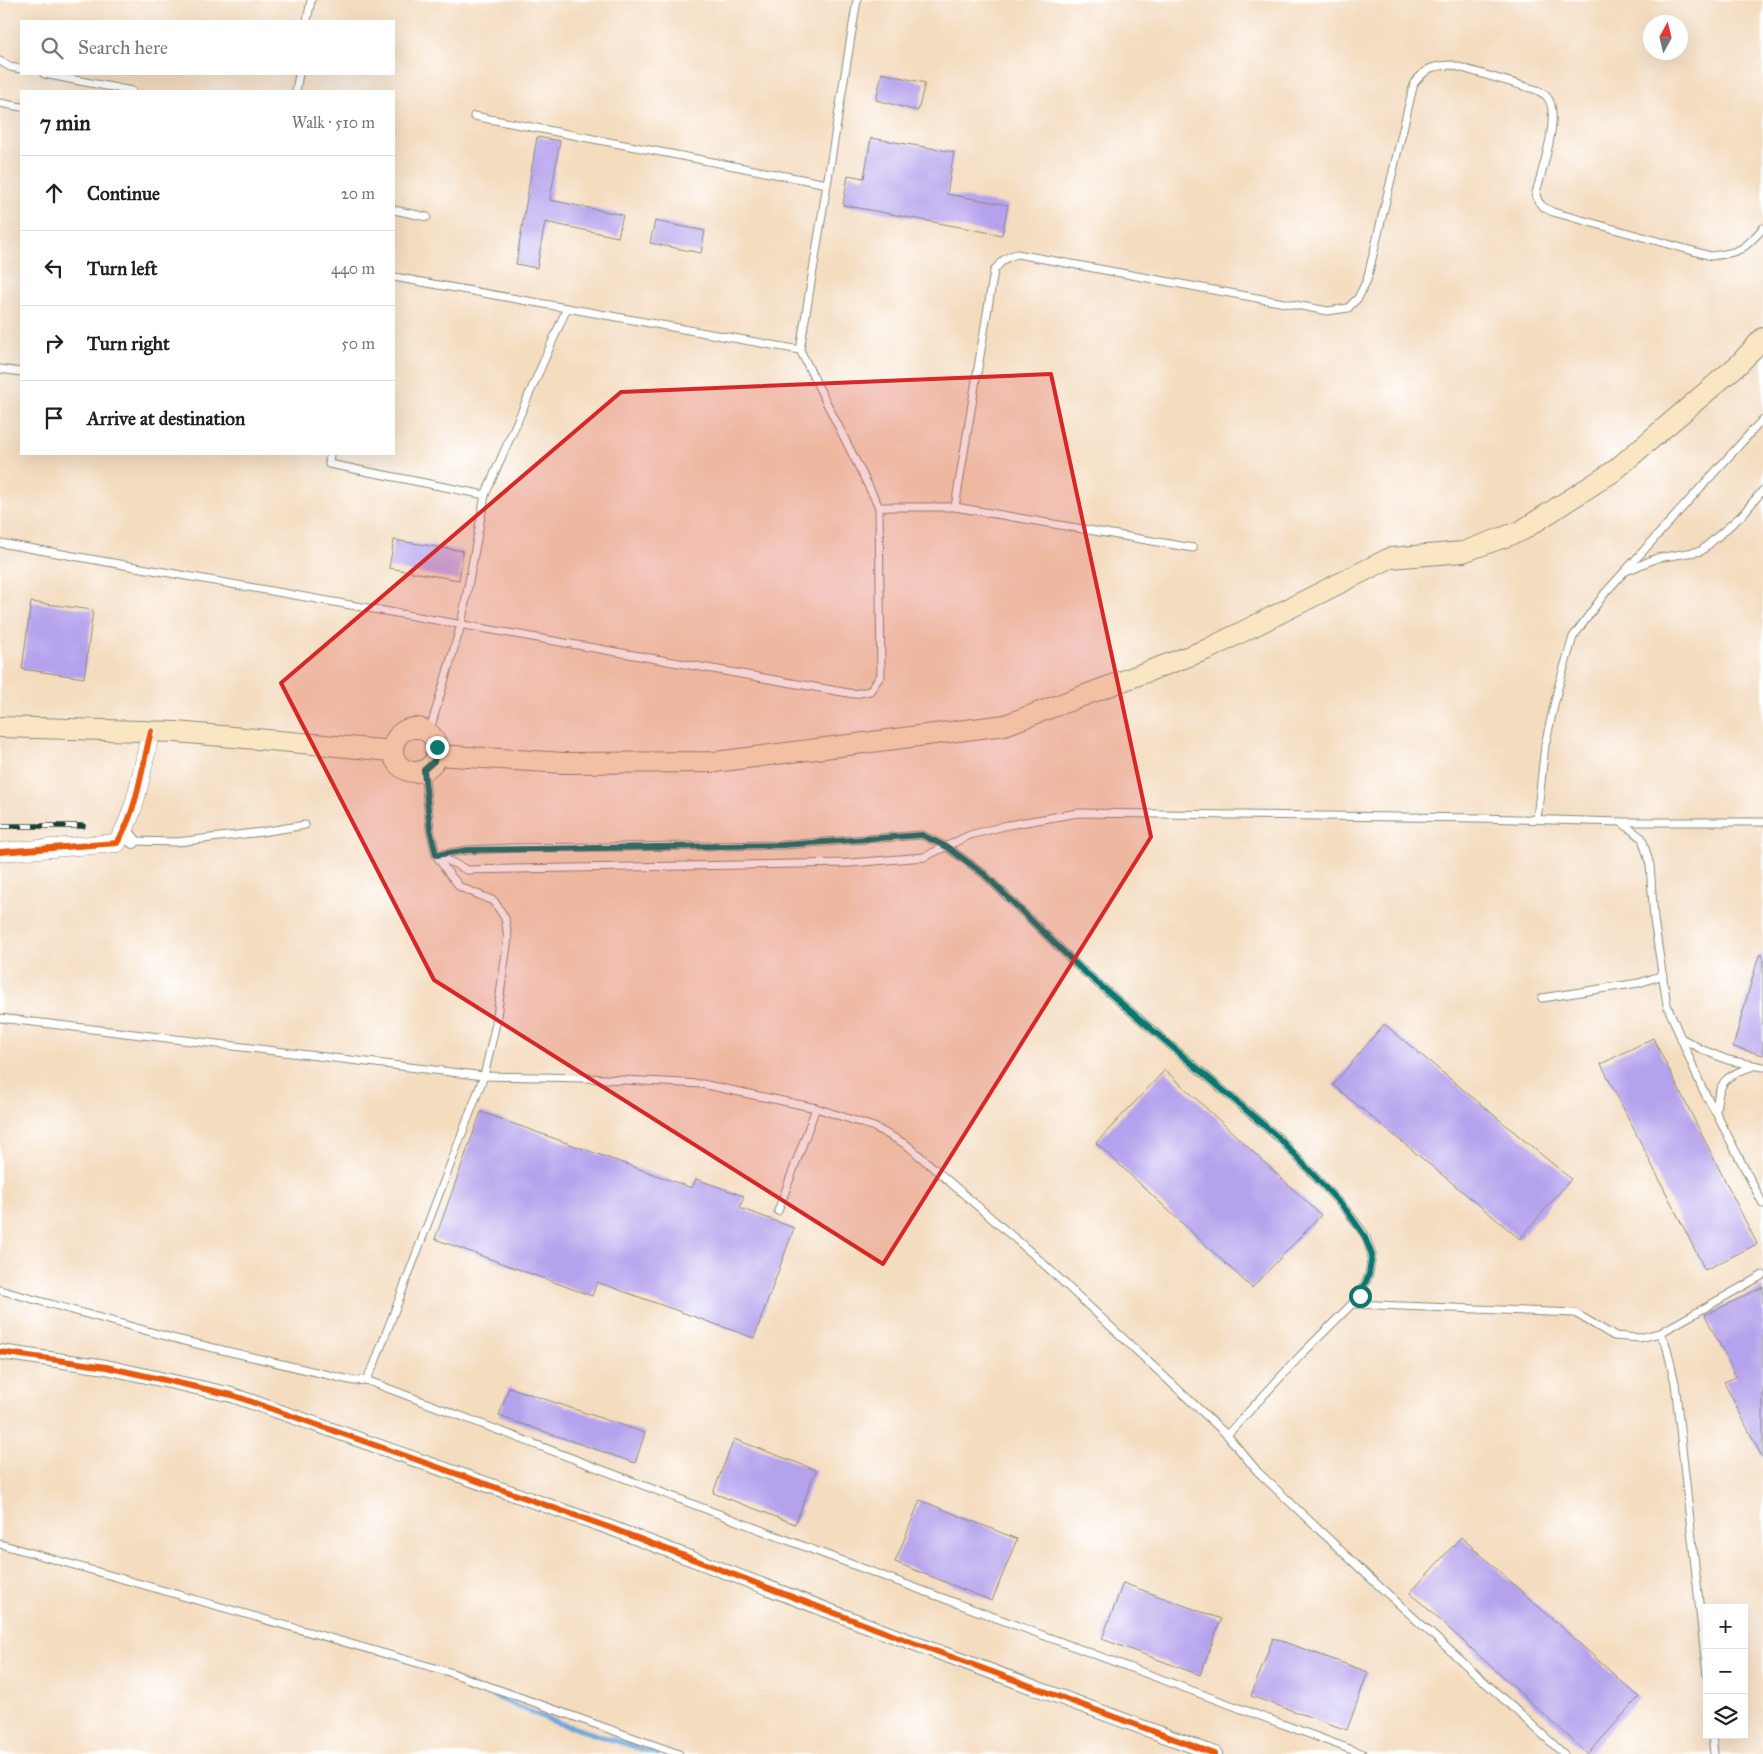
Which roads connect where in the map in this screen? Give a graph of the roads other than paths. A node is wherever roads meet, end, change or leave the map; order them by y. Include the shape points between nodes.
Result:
1 (311, 0) edge
2 (857, 0) edge
3 (307, 20) edge
4 (0, 61) edge
5 (20, 69) edge
6 (49, 75) edge
7 (299, 75) edge
8 (127, 90) edge
9 (296, 90) edge
10 (0, 104) edge
11 (20, 107) edge
12 (474, 116) dead end
13 (827, 184) junction
14 (395, 210) edge
15 (427, 217) dead end
16 (1763, 228) edge
17 (395, 277) edge
18 (567, 308) junction
19 (1763, 338) edge
20 (800, 350) junction
21 (0, 369) edge
22 (20, 372) edge
23 (1763, 420) edge
24 (330, 455) edge
25 (1763, 490) edge
26 (485, 495) junction
27 (954, 506) junction
28 (879, 507) junction
29 (0, 543) edge
30 (1193, 548) dead end
31 (1624, 572) junction
32 (461, 624) junction
33 (0, 727) edge
34 (151, 731) junction
35 (429, 733) junction
36 (392, 751) junction
37 (430, 762) junction
38 (1537, 819) junction
39 (1621, 822) junction
40 (1763, 822) edge
41 (305, 825) dead end
42 (125, 838) junction
43 (947, 847) junction
44 (0, 852) edge
45 (436, 855) junction
46 (1663, 976) junction
47 (1542, 998) dead end
48 (0, 1018) edge
49 (1681, 1038) junction
50 (1759, 1067) edge
51 (484, 1076) junction
52 (816, 1108) junction
53 (1716, 1113) junction
54 (1763, 1204) edge
55 (778, 1211) dead end
56 (1763, 1275) edge
57 (0, 1290) edge
58 (1352, 1304) junction
59 (1660, 1333) junction
60 (0, 1352) edge
61 (366, 1380) junction
62 (1227, 1435) junction
63 (0, 1544) edge
64 (1704, 1649) edge
65 (1712, 1739) edge
66 (680, 1754) edge
67 (1215, 1754) edge
68 (1363, 1754) edge
69 (1564, 1754) edge
70 (1714, 1754) edge

1 - 3 lane
2 - 13 lane
4 - 5 lane
6 - 8 lane
7 - 9 lane
10 - 11 lane
12 - 13 lane
13 - 20 lane
14 - 15 lane
16 - 27 lane via 1743,249 1711,256 1544,208 1536,193 1553,119 1548,98 1537,90 1452,65 1438,65 1425,70 1414,83 1367,280 1358,298 1348,308 1328,311 1018,254 1001,261 994,271
17 - 18 lane
18 - 20 lane
18 - 26 lane
19 - 37 main road via 1739,364 1614,471 1521,531 1463,552 1390,558 1208,649 1006,725 715,762
20 - 28 lane
21 - 22 lane
23 - 31 lane
24 - 26 lane via 329,464
25 - 31 lane via 1742,515 1702,551 1657,558
26 - 32 lane
27 - 28 lane
27 - 30 lane
28 - 32 lane via 881,675 870,692 854,694
29 - 32 lane
31 - 38 lane via 1573,637 1545,745
32 - 35 lane
33 - 34 main road
34 - 36 main road
34 - 42 street
35 - 36 main road via 416,728 402,732 393,743
35 - 37 main road via 437,747
36 - 37 main road via 403,769 410,772
37 - 45 lane via 430,829
38 - 39 lane
38 - 43 lane via 1078,813 1008,824 970,834
39 - 40 lane
39 - 46 lane via 1642,838 1650,865
41 - 42 lane via 177,842
42 - 44 street
43 - 45 lane via 922,835 783,845 503,848
43 - 45 lane via 924,857 851,863 568,869 467,870
43 - 58 lane via 984,874 1080,968 1280,1139 1347,1211 1364,1235 1372,1255 1369,1274 1360,1296
45 - 51 lane via 460,887 494,901 505,918 508,938 496,1023
46 - 47 lane via 1639,983
46 - 49 lane via 1667,1005
48 - 51 lane
49 - 50 lane via 1728,1060
49 - 53 lane
50 - 53 lane via 1736,1071 1725,1080 1718,1094
51 - 52 lane via 702,1084
51 - 61 lane via 378,1356
52 - 55 lane
52 - 62 lane via 874,1127 908,1146 1034,1255
53 - 54 lane
56 - 59 lane
57 - 61 lane via 180,1340 354,1382
58 - 59 lane via 1575,1313 1614,1336 1639,1338
58 - 62 lane
59 - 64 lane via 1675,1384
60 - 67 street via 106,1367 232,1395 611,1528
61 - 68 lane
62 - 69 lane via 1258,1472
63 - 66 lane via 449,1672
65 - 70 lane

